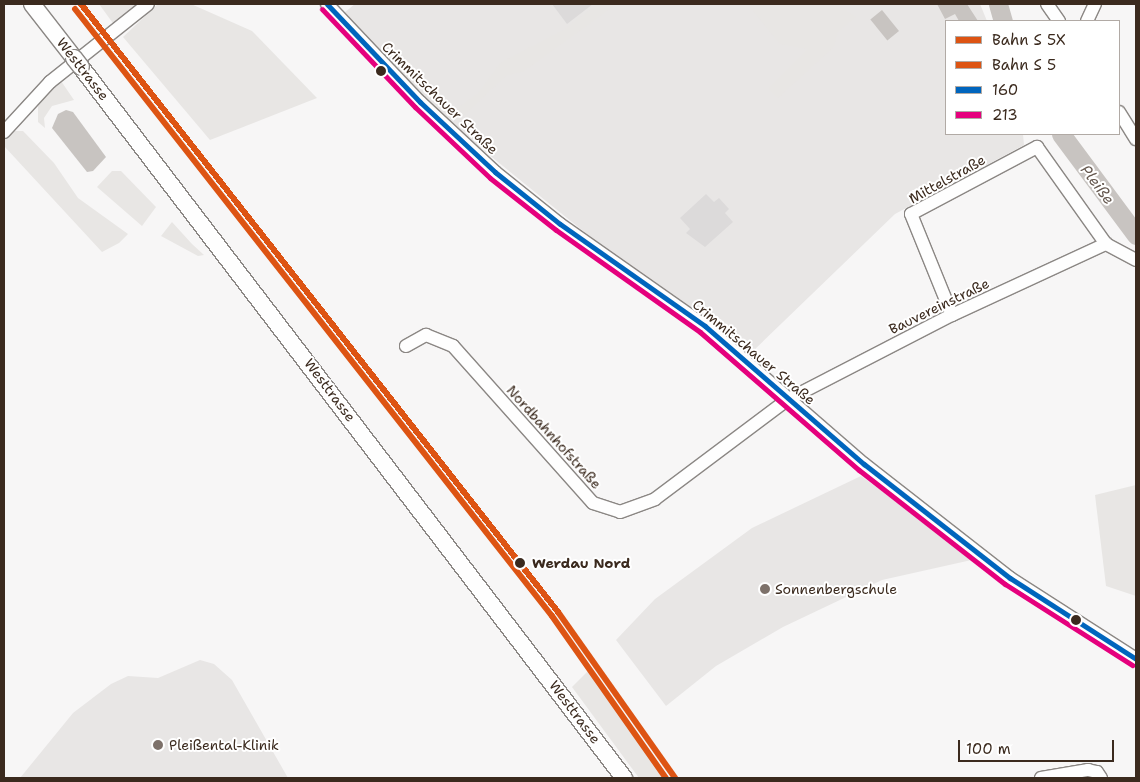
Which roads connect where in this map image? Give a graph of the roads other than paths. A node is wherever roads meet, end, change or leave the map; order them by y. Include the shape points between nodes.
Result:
1 (32, 4) edge
2 (148, 4) edge
3 (327, 4) edge
4 (1047, 4) edge
5 (1095, 4) edge
6 (1059, 20) edge
7 (1087, 20) edge
8 (1120, 114) edge
9 (4, 132) edge
10 (1136, 139) edge
11 (1106, 244) junction
12 (1136, 260) edge
13 (952, 315) junction
14 (406, 346) dead end
15 (787, 400) junction
16 (1136, 659) edge
17 (624, 778) edge
18 (1041, 778) edge
19 (1101, 778) edge

1 - 17 main road, Westtrasse
2 - 9 street via 50,82
3 - 15 street, Crimmitschauer Straße via 420,102 495,172 560,224 705,326
4 - 6 street
5 - 7 street
8 - 10 street
11 - 12 street
11 - 13 street, Bauvereinstraße
11 - 13 street, Mittelstraße via 1037,146 911,214
13 - 15 street, Bauvereinstraße
14 - 15 street, Nordbahnhofstraße via 426,335 453,346 594,503 620,512 655,499
15 - 16 street, Crimmitschauer Straße via 1010,578
18 - 19 street via 1088,770

